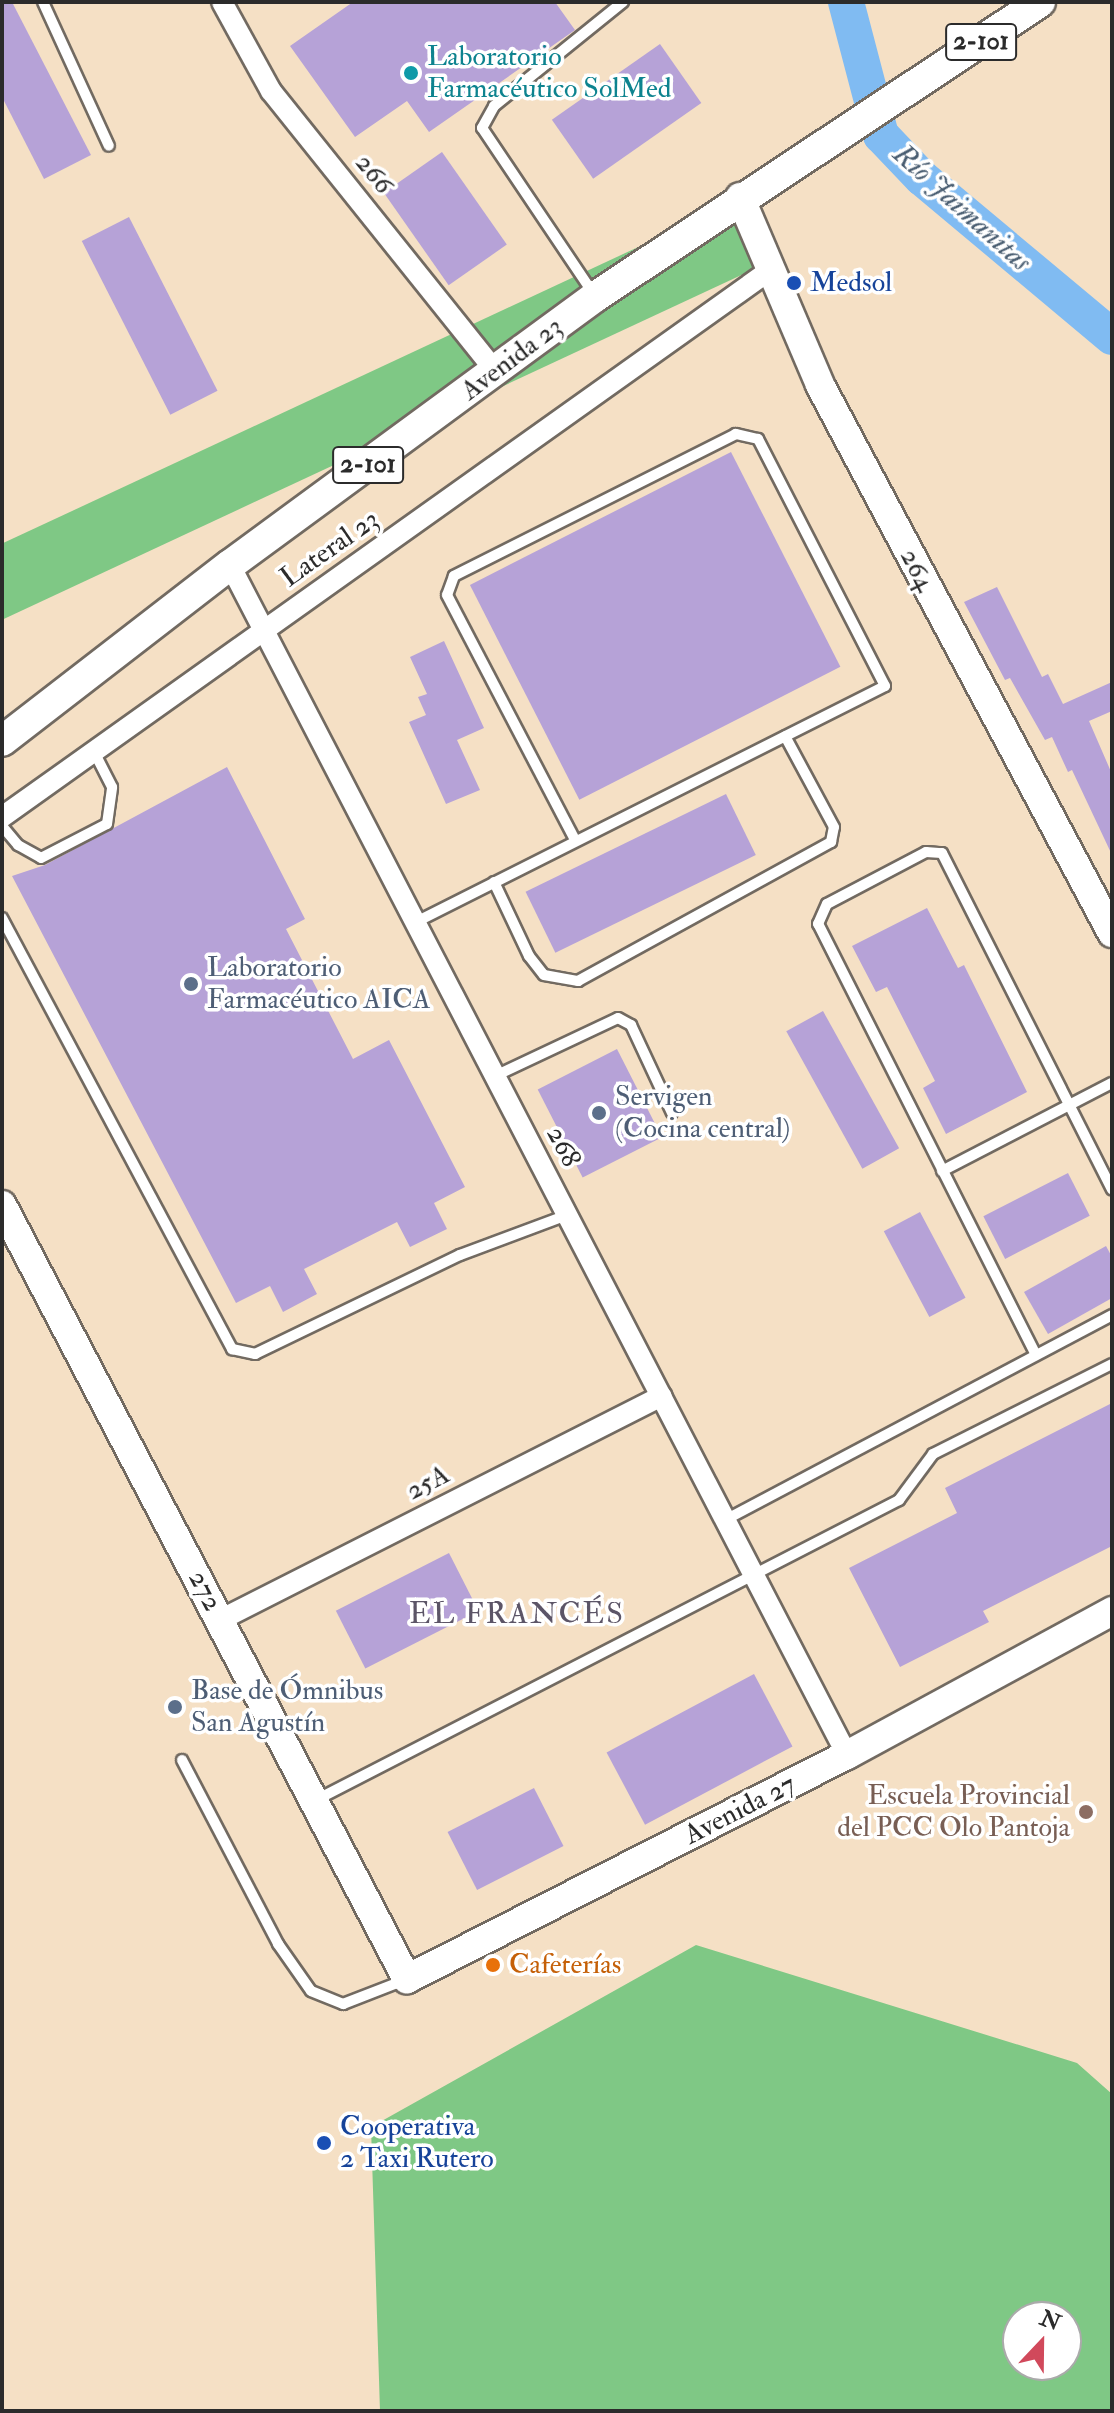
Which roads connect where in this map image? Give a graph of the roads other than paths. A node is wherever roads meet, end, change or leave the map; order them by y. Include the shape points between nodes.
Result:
1 (43, 2) edge
2 (222, 2) edge
3 (623, 2) edge
4 (1040, 2) edge
5 (109, 146) dead end
6 (740, 197) junction
7 (769, 271) junction
8 (595, 297) junction
9 (496, 372) junction
10 (230, 565) junction
11 (264, 631) junction
12 (785, 736) junction
13 (2, 741) edge
14 (94, 752) junction
15 (2, 817) edge
16 (2, 826) edge
17 (575, 840) junction
18 (494, 882) junction
19 (2, 918) edge
20 (416, 922) junction
21 (1112, 933) edge
22 (495, 1076) junction
23 (1112, 1083) edge
24 (1070, 1106) junction
25 (672, 1113) dead end
26 (942, 1171) junction
27 (1112, 1190) edge
28 (2, 1205) edge
29 (567, 1215) junction
30 (1112, 1315) edge
31 (1035, 1353) junction
32 (1112, 1364) edge
33 (661, 1396) junction
34 (725, 1520) junction
35 (753, 1574) junction
36 (1112, 1611) edge
37 (220, 1620) junction
38 (847, 1755) junction
39 (182, 1760) dead end
40 (314, 1801) junction
41 (407, 1979) junction

1 - 5 lane
2 - 9 street, 266 via 271,91
3 - 8 lane via 494,106 482,128
4 - 6 main road, Avenida 23 / 2-101 via 923,83
6 - 7 street, 264
6 - 8 main road, Avenida 23 / 2-101
7 - 11 street, Lateral 23
7 - 21 street, 264 via 828,399
8 - 9 main road, Avenida 23 / 2-101
9 - 10 main road, Avenida 23 / 2-101
10 - 11 street, 268
10 - 13 main road, Avenida 23 / 2-101
11 - 14 street, Lateral 23
11 - 20 street, 268
12 - 17 lane
12 - 17 lane via 885,686 758,439 736,434 454,576 447,595
12 - 18 lane via 834,827 828,846 578,981 544,975 529,956
14 - 15 street, Lateral 23
14 - 16 lane via 112,787 107,824 41,858 18,845
17 - 18 lane
18 - 20 lane
19 - 29 lane via 232,1349 255,1354 460,1255
20 - 22 street, 268
22 - 25 lane via 618,1018 631,1025
22 - 29 street, 268
23 - 24 lane
24 - 26 lane
24 - 26 lane via 949,861 938,851 926,852 827,904 818,924
24 - 27 lane
26 - 31 lane
28 - 37 street, 272
29 - 33 street, 268
30 - 31 lane
31 - 34 lane
32 - 35 lane via 933,1454 899,1500
33 - 34 street, 268
33 - 37 street, 25A
34 - 35 street, 268
35 - 38 street, 268
35 - 40 lane
36 - 38 street, Avenida 27
37 - 40 street, 272
38 - 41 street, Avenida 27
39 - 41 lane via 278,1944 311,1991 343,2004
40 - 41 street, 272

